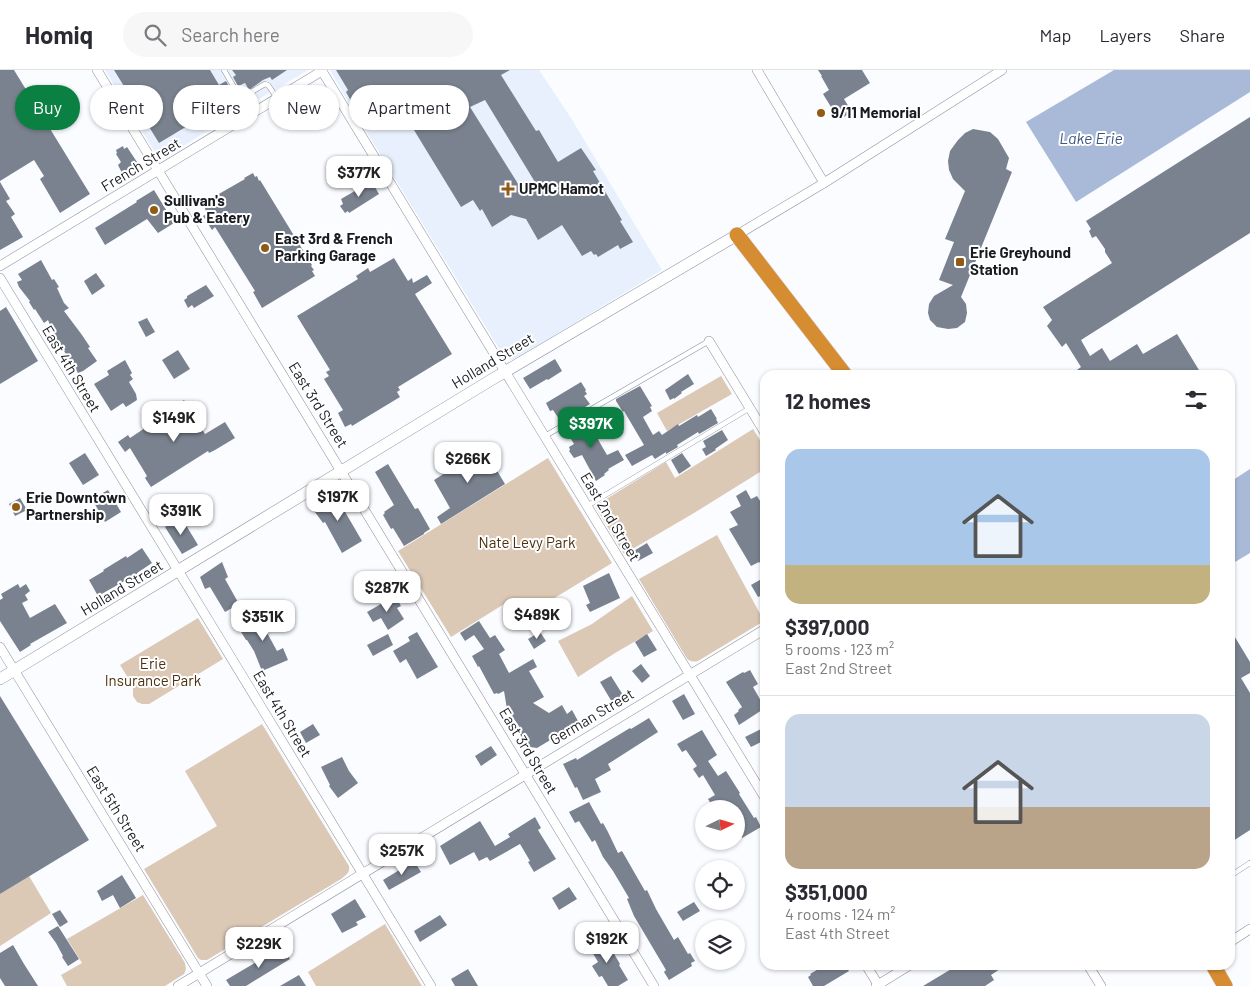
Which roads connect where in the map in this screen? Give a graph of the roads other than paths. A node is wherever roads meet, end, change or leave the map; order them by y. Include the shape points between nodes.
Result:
1 (97, 70) edge
2 (224, 70) edge
3 (757, 70) edge
4 (1002, 70) edge
5 (322, 71) edge
6 (235, 85) edge
7 (299, 85) edge
8 (225, 130) edge
9 (158, 171) junction
10 (824, 183) junction
11 (737, 235) junction
12 (0, 266) edge
13 (0, 278) edge
14 (709, 341) joint
15 (841, 370) edge
16 (506, 371) junction
17 (750, 408) junction
18 (760, 425) edge
19 (545, 436) junction
20 (342, 471) junction
21 (587, 506) junction
22 (178, 571) junction
23 (760, 632) edge
24 (0, 647) edge
25 (14, 670) junction
26 (690, 675) junction
27 (0, 679) edge
28 (526, 774) junction
29 (760, 790) edge
30 (1250, 863) edge
31 (362, 872) junction
32 (1235, 873) edge
33 (1250, 929) edge
34 (1235, 939) edge
35 (869, 970) edge
36 (902, 970) edge
37 (1091, 970) edge
38 (1215, 970) edge
39 (199, 973) junction
40 (178, 986) edge
41 (207, 986) edge
42 (431, 986) edge
43 (654, 986) edge
44 (878, 986) edge
45 (1101, 986) edge
46 (1225, 986) edge

1 - 9 street, East 3rd Street
2 - 6 lane
3 - 10 street
4 - 10 street, Holland Street
5 - 7 street, French Street
5 - 16 street, East 2nd Street
8 - 9 street, French Street
9 - 12 street, French Street
9 - 20 street, East 3rd Street
10 - 11 street, Holland Street
11 - 15 highway
11 - 16 street, Holland Street
13 - 22 street, East 4th Street
14 - 17 street
14 - 19 lane
16 - 19 street, East 2nd Street
16 - 20 street, Holland Street
17 - 18 street
17 - 21 lane
19 - 21 street, East 2nd Street
20 - 22 street, Holland Street
20 - 28 street, East 3rd Street
21 - 26 street, East 2nd Street
22 - 25 street, Holland Street
22 - 31 street, East 4th Street
23 - 26 street, German Street
24 - 25 street, East 5th Street
25 - 27 street, Holland Street
25 - 39 street, East 5th Street
26 - 28 street, German Street
26 - 29 street, East 2nd Street
28 - 31 street, German Street
28 - 43 street, East 3rd Street
30 - 32 lane
31 - 39 street, German Street
31 - 42 street, East 4th Street
33 - 34 street
35 - 44 street
36 - 44 street
37 - 45 street
38 - 46 highway
39 - 40 street, German Street
39 - 41 street, East 5th Street

